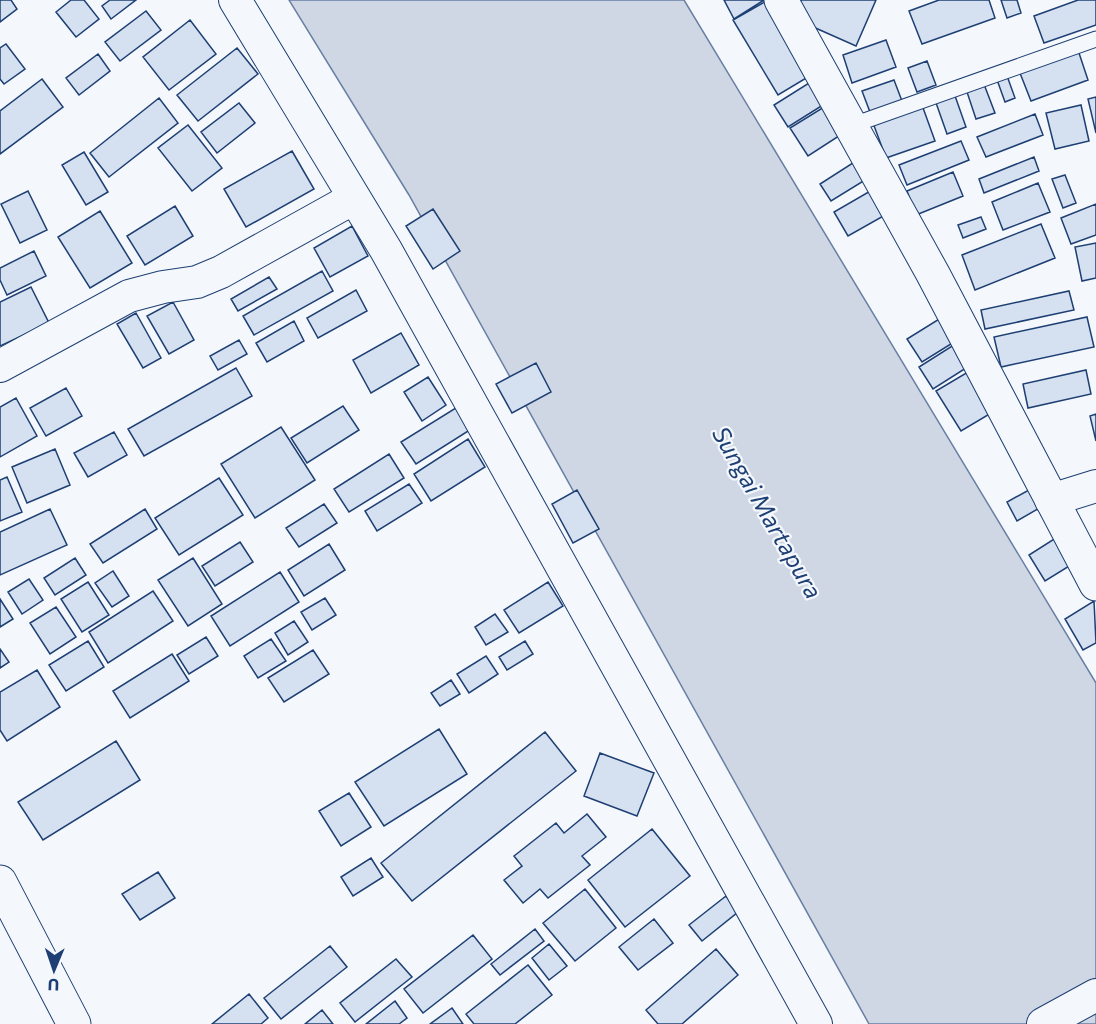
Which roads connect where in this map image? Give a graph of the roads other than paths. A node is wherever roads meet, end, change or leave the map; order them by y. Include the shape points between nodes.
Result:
1 (236, 0) edge
2 (781, 0) edge
3 (1096, 39) edge
4 (850, 126) junction
5 (354, 198) junction
6 (0, 366) edge
7 (1096, 486) edge
8 (1052, 500) junction
9 (1096, 584) edge
10 (0, 882) edge
11 (1096, 995) edge
12 (74, 1024) edge
13 (816, 1024) edge
14 (1043, 1024) edge

1 - 5 street
2 - 4 street
3 - 4 lane
4 - 8 street
5 - 6 street via 221,272 197,282 129,296
5 - 13 street
7 - 8 street
8 - 9 street
10 - 12 street
11 - 14 street

